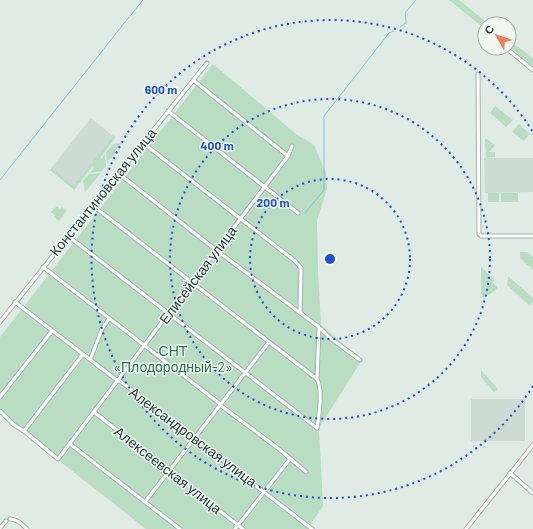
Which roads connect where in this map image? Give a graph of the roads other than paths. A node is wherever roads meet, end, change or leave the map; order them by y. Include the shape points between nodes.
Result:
1 (516, 56) edge
2 (207, 62) dead end
3 (533, 70) edge
4 (478, 74) dead end
5 (193, 80) junction
6 (168, 111) junction
7 (143, 143) junction
8 (292, 146) dead end
9 (288, 156) junction
10 (118, 173) junction
11 (264, 187) junction
12 (92, 205) junction
13 (298, 213) dead end
14 (240, 219) junction
15 (68, 236) junction
16 (533, 236) edge
17 (216, 250) junction
18 (43, 268) junction
19 (193, 282) junction
20 (15, 302) junction
21 (300, 313) junction
22 (169, 315) junction
23 (109, 319) junction
24 (0, 322) edge
25 (319, 327) junction
26 (52, 330) junction
27 (269, 342) junction
28 (144, 345) junction
29 (83, 354) junction
30 (90, 360) junction
31 (360, 360) dead end
32 (245, 374) junction
33 (317, 379) junction
34 (118, 381) junction
35 (0, 397) edge
36 (220, 405) junction
37 (0, 411) edge
38 (94, 412) junction
39 (24, 431) junction
40 (194, 438) junction
41 (70, 444) junction
42 (533, 445) edge
43 (290, 459) junction
44 (169, 471) junction
45 (306, 472) dead end
46 (510, 473) junction
47 (264, 492) junction
48 (533, 493) edge
49 (145, 502) junction
50 (10, 519) dead end
51 (6, 521) dead end
52 (238, 525) junction
53 (0, 528) edge
54 (27, 529) edge
55 (180, 529) edge
56 (235, 529) edge
57 (243, 529) edge
58 (312, 529) edge
59 (466, 529) edge

1 - 3 street
2 - 5 street, Константиновская улица
4 - 16 street via 479,234
5 - 6 street, Константиновская улица
5 - 9 street
6 - 7 street, Константиновская улица
6 - 11 street
7 - 10 street, Константиновская улица
7 - 14 street
8 - 9 street, Елисейская улица
9 - 11 street, Елисейская улица
10 - 12 street, Константиновская улица
10 - 17 street
11 - 13 street
11 - 14 street, Елисейская улица
12 - 15 street, Константиновская улица
12 - 19 street
14 - 17 street, Елисейская улица
14 - 21 street via 301,268
15 - 18 street, Константиновская улица
15 - 22 street
17 - 19 street, Елисейская улица
17 - 21 street
18 - 20 street, Константиновская улица
18 - 23 street
19 - 22 street, Елисейская улица
19 - 27 street
20 - 24 street, Константиновская улица
20 - 26 street, Александровская улица
21 - 25 street
22 - 28 street, Елисейская улица
22 - 32 street
23 - 28 street
23 - 30 street
25 - 31 street
25 - 33 street
26 - 29 street, Александровская улица
26 - 35 street
27 - 32 street
27 - 33 street
28 - 34 street, Елисейская улица
28 - 36 street
29 - 30 street, Александровская улица
29 - 39 street
30 - 34 street, Александровская улица
32 - 33 street via 317,428 320,386
32 - 36 street
34 - 38 street, Елисейская улица
34 - 40 street, Александровская улица
36 - 40 street
36 - 43 street
37 - 39 street
38 - 41 street, Елисейская улица
38 - 44 street, Алексеевская улица
39 - 41 street, Елисейская улица via 58,459
40 - 44 street
40 - 47 street, Александровская улица
41 - 49 street
42 - 46 street
43 - 45 street
43 - 47 street
44 - 49 street
44 - 52 street, Алексеевская улица
46 - 48 street
46 - 59 street
47 - 52 street
47 - 58 street, Александровская улица
49 - 55 street
50 - 54 street via 21,523
51 - 53 street
52 - 56 street
52 - 57 street, Алексеевская улица

